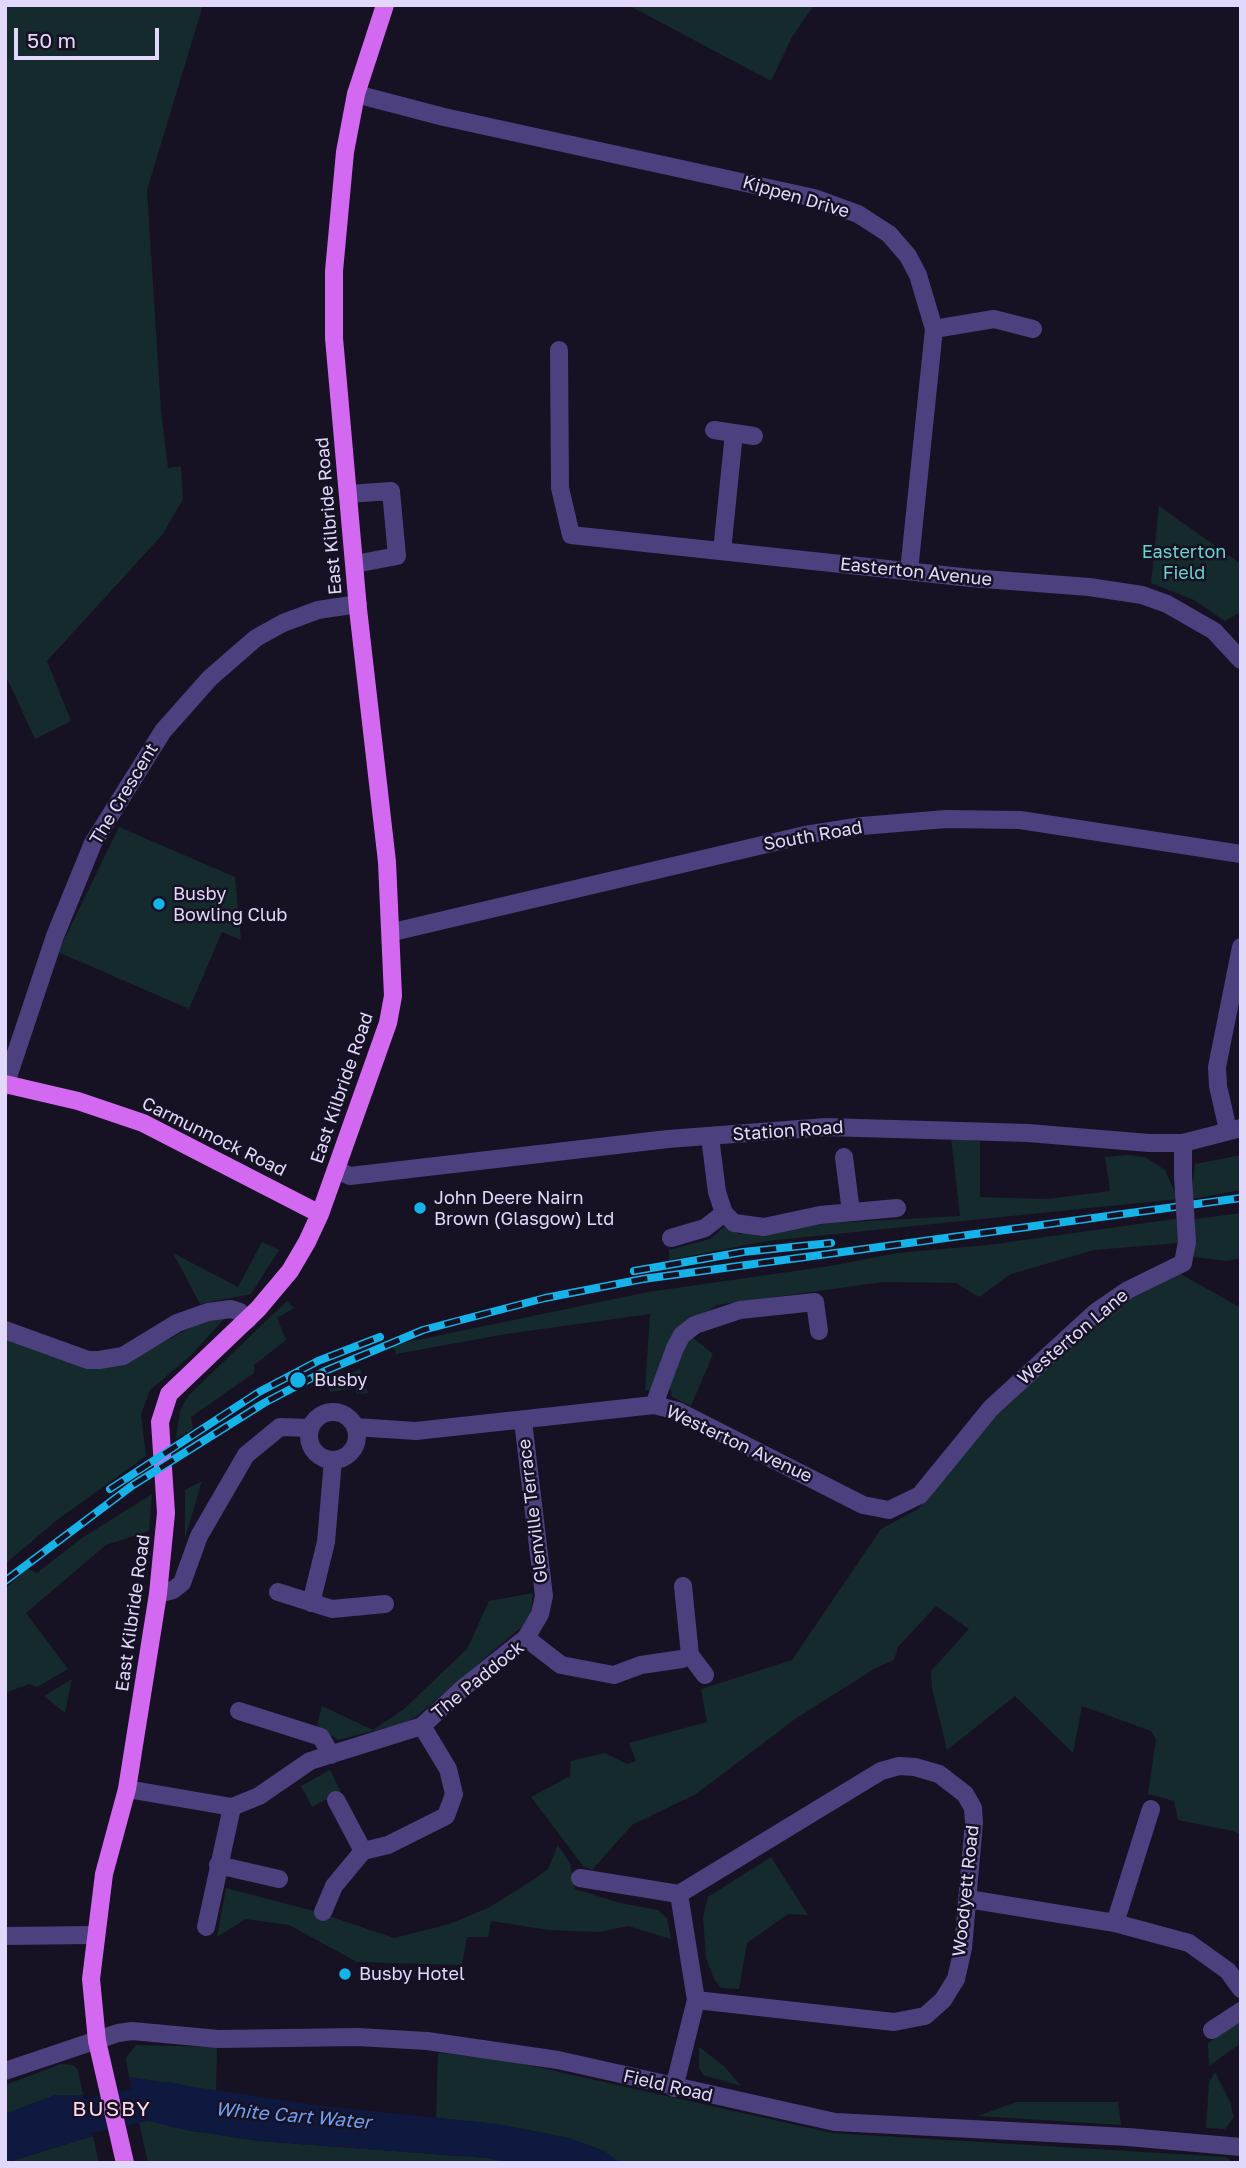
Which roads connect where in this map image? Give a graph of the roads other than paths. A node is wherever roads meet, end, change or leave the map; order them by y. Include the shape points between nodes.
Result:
1 (385, 5) edge
2 (356, 94) junction
3 (934, 329) junction
4 (1034, 329) dead end
5 (559, 350) dead end
6 (713, 430) dead end
7 (734, 433) junction
8 (754, 436) dead end
9 (348, 494) junction
10 (722, 551) junction
11 (355, 564) junction
12 (909, 571) junction
13 (358, 604) junction
14 (1241, 660) edge
15 (1241, 854) edge
16 (393, 932) junction
17 (1241, 947) edge
18 (5, 1085) edge
19 (1235, 1129) edge
20 (709, 1137) junction
21 (1183, 1143) junction
22 (844, 1157) dead end
23 (336, 1170) junction
24 (897, 1208) dead end
25 (851, 1212) junction
26 (724, 1213) junction
27 (320, 1214) junction
28 (671, 1238) dead end
29 (248, 1320) junction
30 (5, 1330) edge
31 (819, 1331) dead end
32 (654, 1405) junction
33 (523, 1421) junction
34 (355, 1427) junction
35 (310, 1428) junction
36 (333, 1460) junction
37 (889, 1510) joint
38 (683, 1586) dead end
39 (278, 1592) dead end
40 (158, 1594) junction
41 (311, 1603) junction
42 (385, 1604) dead end
43 (526, 1638) junction
44 (690, 1655) junction
45 (705, 1675) dead end
46 (239, 1712) dead end
47 (422, 1726) junction
48 (331, 1755) junction
49 (127, 1789) junction
50 (336, 1800) dead end
51 (232, 1807) junction
52 (1151, 1809) dead end
53 (363, 1851) junction
54 (218, 1865) junction
55 (580, 1878) dead end
56 (279, 1879) dead end
57 (679, 1894) junction
58 (968, 1899) junction
59 (323, 1912) dead end
60 (1115, 1923) junction
61 (206, 1927) dead end
62 (94, 1935) junction
63 (5, 1936) edge
64 (1241, 1989) edge
65 (696, 2000) junction
66 (1241, 2011) edge
67 (1212, 2030) dead end
68 (97, 2041) junction
69 (5, 2071) edge
70 (674, 2088) junction
71 (1241, 2147) edge
72 (125, 2163) edge

1 - 2 main road, East Kilbride Road
2 - 3 street, Kippen Drive via 838,205 889,234 908,256
2 - 9 main road, East Kilbride Road via 345,152 334,271 334,338
3 - 4 street via 995,319
3 - 12 street, Kippen Drive
5 - 10 street, Easterton Avenue via 560,488 571,535
6 - 7 street
7 - 8 street
7 - 10 street
9 - 11 main road, East Kilbride Road
9 - 11 street via 391,491 397,556
10 - 12 street, Easterton Avenue
11 - 13 main road, East Kilbride Road
12 - 14 street, Easterton Avenue via 1142,595 1184,612 1214,631
13 - 16 main road, East Kilbride Road
13 - 18 street, The Crescent via 318,610 256,638 209,678 163,731 93,842
15 - 16 street, South Road via 1020,820 946,819 862,826 805,835
16 - 23 main road, East Kilbride Road via 393,996 388,1023
17 - 19 street via 1217,1067 1218,1086
18 - 27 main road, Carmunnock Road via 78,1101 143,1123
19 - 21 street, Station Road
20 - 21 street, Station Road via 826,1126
20 - 23 street, Station Road via 350,1176
20 - 26 street
21 - 37 street, Westerton Lane, bridge via 1187,1242 1183,1263 1096,1312 991,1408 920,1495
22 - 25 street
23 - 27 main road, East Kilbride Road
24 - 25 street
25 - 26 street via 764,1227 734,1223
26 - 28 street via 705,1228
27 - 29 main road, East Kilbride Road via 290,1271
29 - 30 street via 230,1309 208,1312 177,1323 123,1356 99,1360
29 - 40 main road, East Kilbride Road via 169,1394 163,1409 160,1444 166,1513
31 - 32 street via 815,1302 740,1310 695,1325 675,1348
32 - 33 street, Westerton Avenue
32 - 37 street, Westerton Avenue via 678,1411 863,1505
33 - 34 street, Westerton Avenue via 416,1431
33 - 43 street, Glenville Terrace via 544,1595 540,1614
34 - 35 street via 332,1412 323,1414
34 - 36 street via 352,1450
35 - 36 street via 313,1450
35 - 40 street via 280,1427 246,1455 199,1536 181,1583
36 - 41 street via 326,1542
38 - 44 street
39 - 41 street
40 - 49 main road, East Kilbride Road
41 - 42 street via 345,1609
43 - 44 street, The Paddock via 561,1665 614,1675
43 - 47 street, The Paddock
44 - 45 street
46 - 48 street via 321,1737
47 - 48 street, The Paddock
47 - 53 street, The Paddock via 448,1769 454,1794 446,1816 388,1845
48 - 51 street, The Paddock via 310,1761 259,1796
49 - 51 street
49 - 62 main road, East Kilbride Road via 104,1874
50 - 53 street
51 - 54 street
52 - 60 street
53 - 59 street via 334,1886
54 - 56 street
54 - 61 street
55 - 57 street
57 - 58 street, Woodyett Road via 862,1782 899,1766 939,1774 965,1794 973,1808
57 - 65 street
58 - 60 street
58 - 65 street, Woodyett Road via 956,1979 943,2000 925,2016 894,2022
60 - 64 street via 1189,1943 1228,1971
62 - 63 street
62 - 68 main road, East Kilbride Road via 91,1979
65 - 70 street
66 - 67 street
68 - 69 street, Field Road
68 - 70 street, Field Road via 132,2031 218,2039 427,2041 558,2060
68 - 72 main road, East Kilbride Road
70 - 71 street, Field Road via 835,2122

